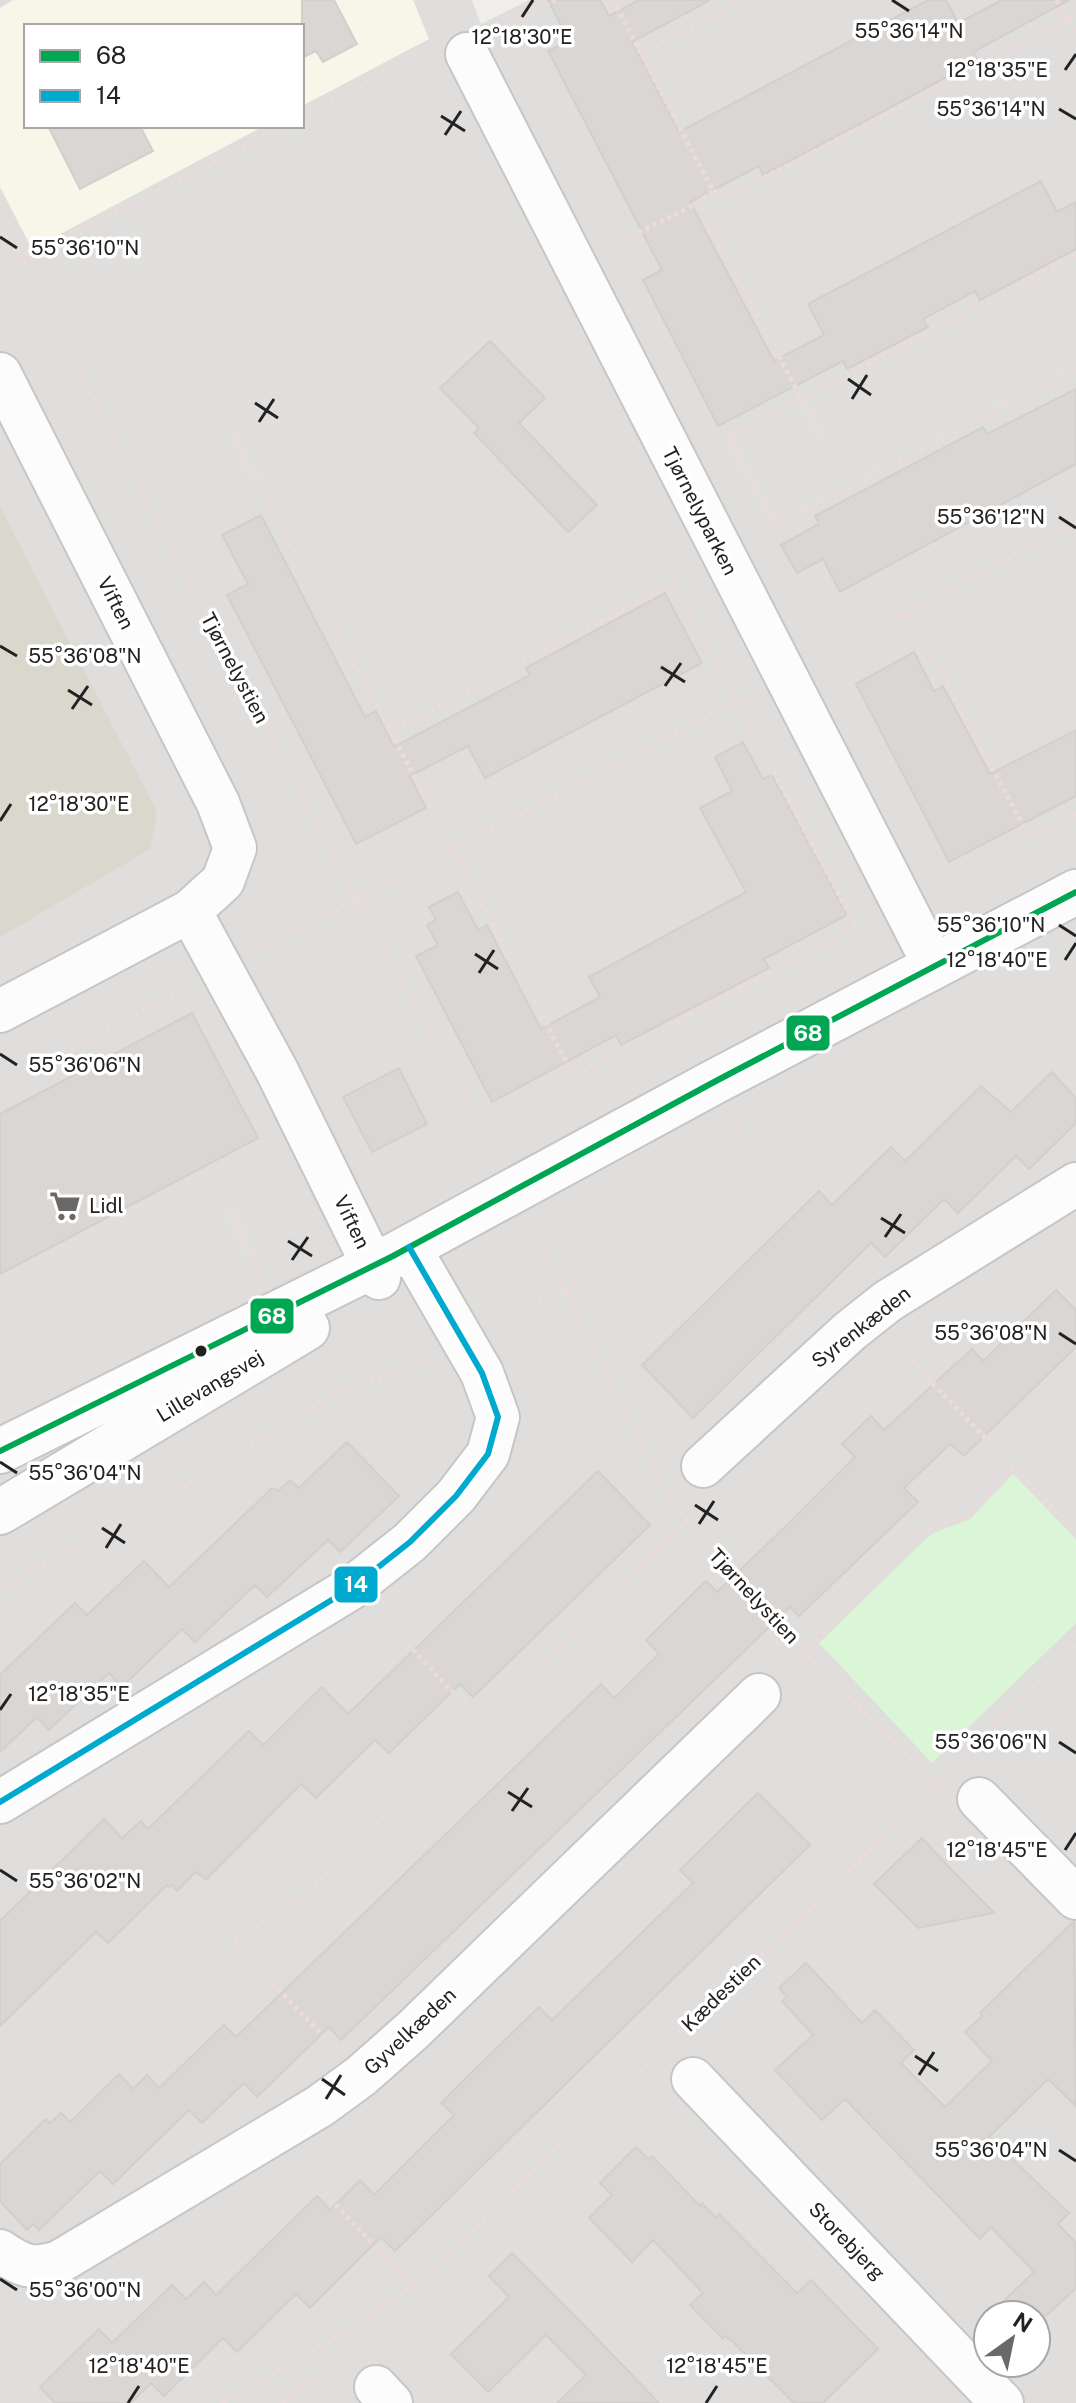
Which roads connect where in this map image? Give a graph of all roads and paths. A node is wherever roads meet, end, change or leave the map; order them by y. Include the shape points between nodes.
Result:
1 (555, 0) edge
2 (613, 0) edge
3 (744, 0) edge
4 (1057, 0) edge
5 (1076, 15) edge
6 (1067, 20) junction
7 (1076, 36) edge
8 (449, 51) junction
9 (641, 54) junction
10 (304, 116) edge
11 (280, 128) edge
12 (713, 191) junction
13 (698, 203) junction
14 (0, 221) edge
15 (1076, 255) edge
16 (22, 263) junction
17 (576, 264) junction
18 (1076, 369) edge
19 (0, 374) edge
20 (801, 398) junction
21 (233, 436) dead end
22 (824, 442) dead end
23 (1076, 521) edge
24 (908, 613) junction
25 (823, 658) dead end
26 (752, 694) dead end
27 (736, 702) junction
28 (391, 732) junction
29 (1076, 814) edge
30 (453, 849) junction
31 (1076, 892) edge
32 (356, 899) junction
33 (190, 911) junction
34 (935, 967) junction
35 (220, 970) junction
36 (0, 1011) edge
37 (0, 1086) edge
38 (475, 1114) dead end
39 (741, 1134) dead end
40 (1076, 1184) edge
41 (229, 1208) dead end
42 (544, 1250) dead end
43 (387, 1264) junction
44 (248, 1286) dead end
45 (563, 1290) junction
46 (888, 1301) junction
47 (495, 1326) dead end
48 (435, 1359) dead end
49 (0, 1451) edge
50 (703, 1466) dead end
51 (1012, 1469) junction
52 (0, 1512) edge
53 (689, 1523) junction
54 (1076, 1533) edge
55 (0, 1587) edge
56 (353, 1587) junction
57 (1076, 1644) edge
58 (805, 1652) junction
59 (759, 1695) dead end
60 (481, 1722) junction
61 (937, 1788) junction
62 (979, 1799) dead end
63 (0, 1802) edge
64 (1076, 1898) edge
65 (361, 2076) junction
66 (693, 2079) dead end
67 (271, 2137) junction
68 (0, 2251) edge
69 (413, 2286) junction
70 (354, 2327) junction
71 (222, 2403) edge
72 (282, 2403) edge
73 (1002, 2403) edge

1 - 8 path via 507,25 500,36
2 - 9 path
3 - 9 path
4 - 6 path
5 - 6 path
6 - 7 path
6 - 12 path via 729,196
8 - 10 path
8 - 17 street, Tjørnelyparken
9 - 12 path
11 - 16 path
12 - 13 path
13 - 17 path
13 - 20 path
14 - 16 path, Tjørnelystien
15 - 20 path
16 - 32 path, Tjørnelystien
17 - 34 street, Tjørnelyparken
18 - 20 path via 775,526 728,437
19 - 33 street, Viften via 218,803 235,848 223,881
20 - 22 path
21 - 28 path
23 - 24 path
24 - 25 path
24 - 29 path via 1030,838
26 - 27 path
27 - 28 path via 673,583
27 - 30 path
27 - 30 path via 856,927 574,1076
28 - 30 path
30 - 32 path
31 - 34 street, Lillevangsvej
32 - 35 path
32 - 38 path, Tjørnelystien
33 - 35 street, Viften
33 - 36 street, Viften
34 - 43 street, Lillevangsvej via 714,1082
35 - 37 path
35 - 43 street, Viften
39 - 45 path via 750,1153
40 - 46 street, Syrenkæden
41 - 44 path via 262,1279
42 - 45 path, Tjørnelystien
43 - 49 street, Lillevangsvej
43 - 52 street, Lillevangsvej via 366,1292
43 - 56 street via 482,1373 498,1417 488,1454 456,1496 410,1542
45 - 47 path
45 - 53 path, Tjørnelystien via 671,1501
46 - 50 street, Syrenkæden
46 - 51 path via 886,1335
48 - 55 path via 329,1397 133,1517
51 - 54 path
51 - 58 path via 969,1516 918,1532
53 - 58 path, Tjørnelystien
53 - 60 path
56 - 60 path
56 - 63 street
57 - 61 path, Kædestien
58 - 61 path, Tjørnelystien
59 - 65 street, Gyvelkæden
60 - 65 path via 309,1892 233,1941
61 - 69 path, Kædestien
62 - 64 street
65 - 67 street, Gyvelkæden
66 - 73 street, Storebjerg
67 - 68 street, Gyvelkæden via 59,2262 38,2268
67 - 69 path
69 - 70 path, Kædestien
70 - 71 path, Kædestien
70 - 72 path via 344,2354

